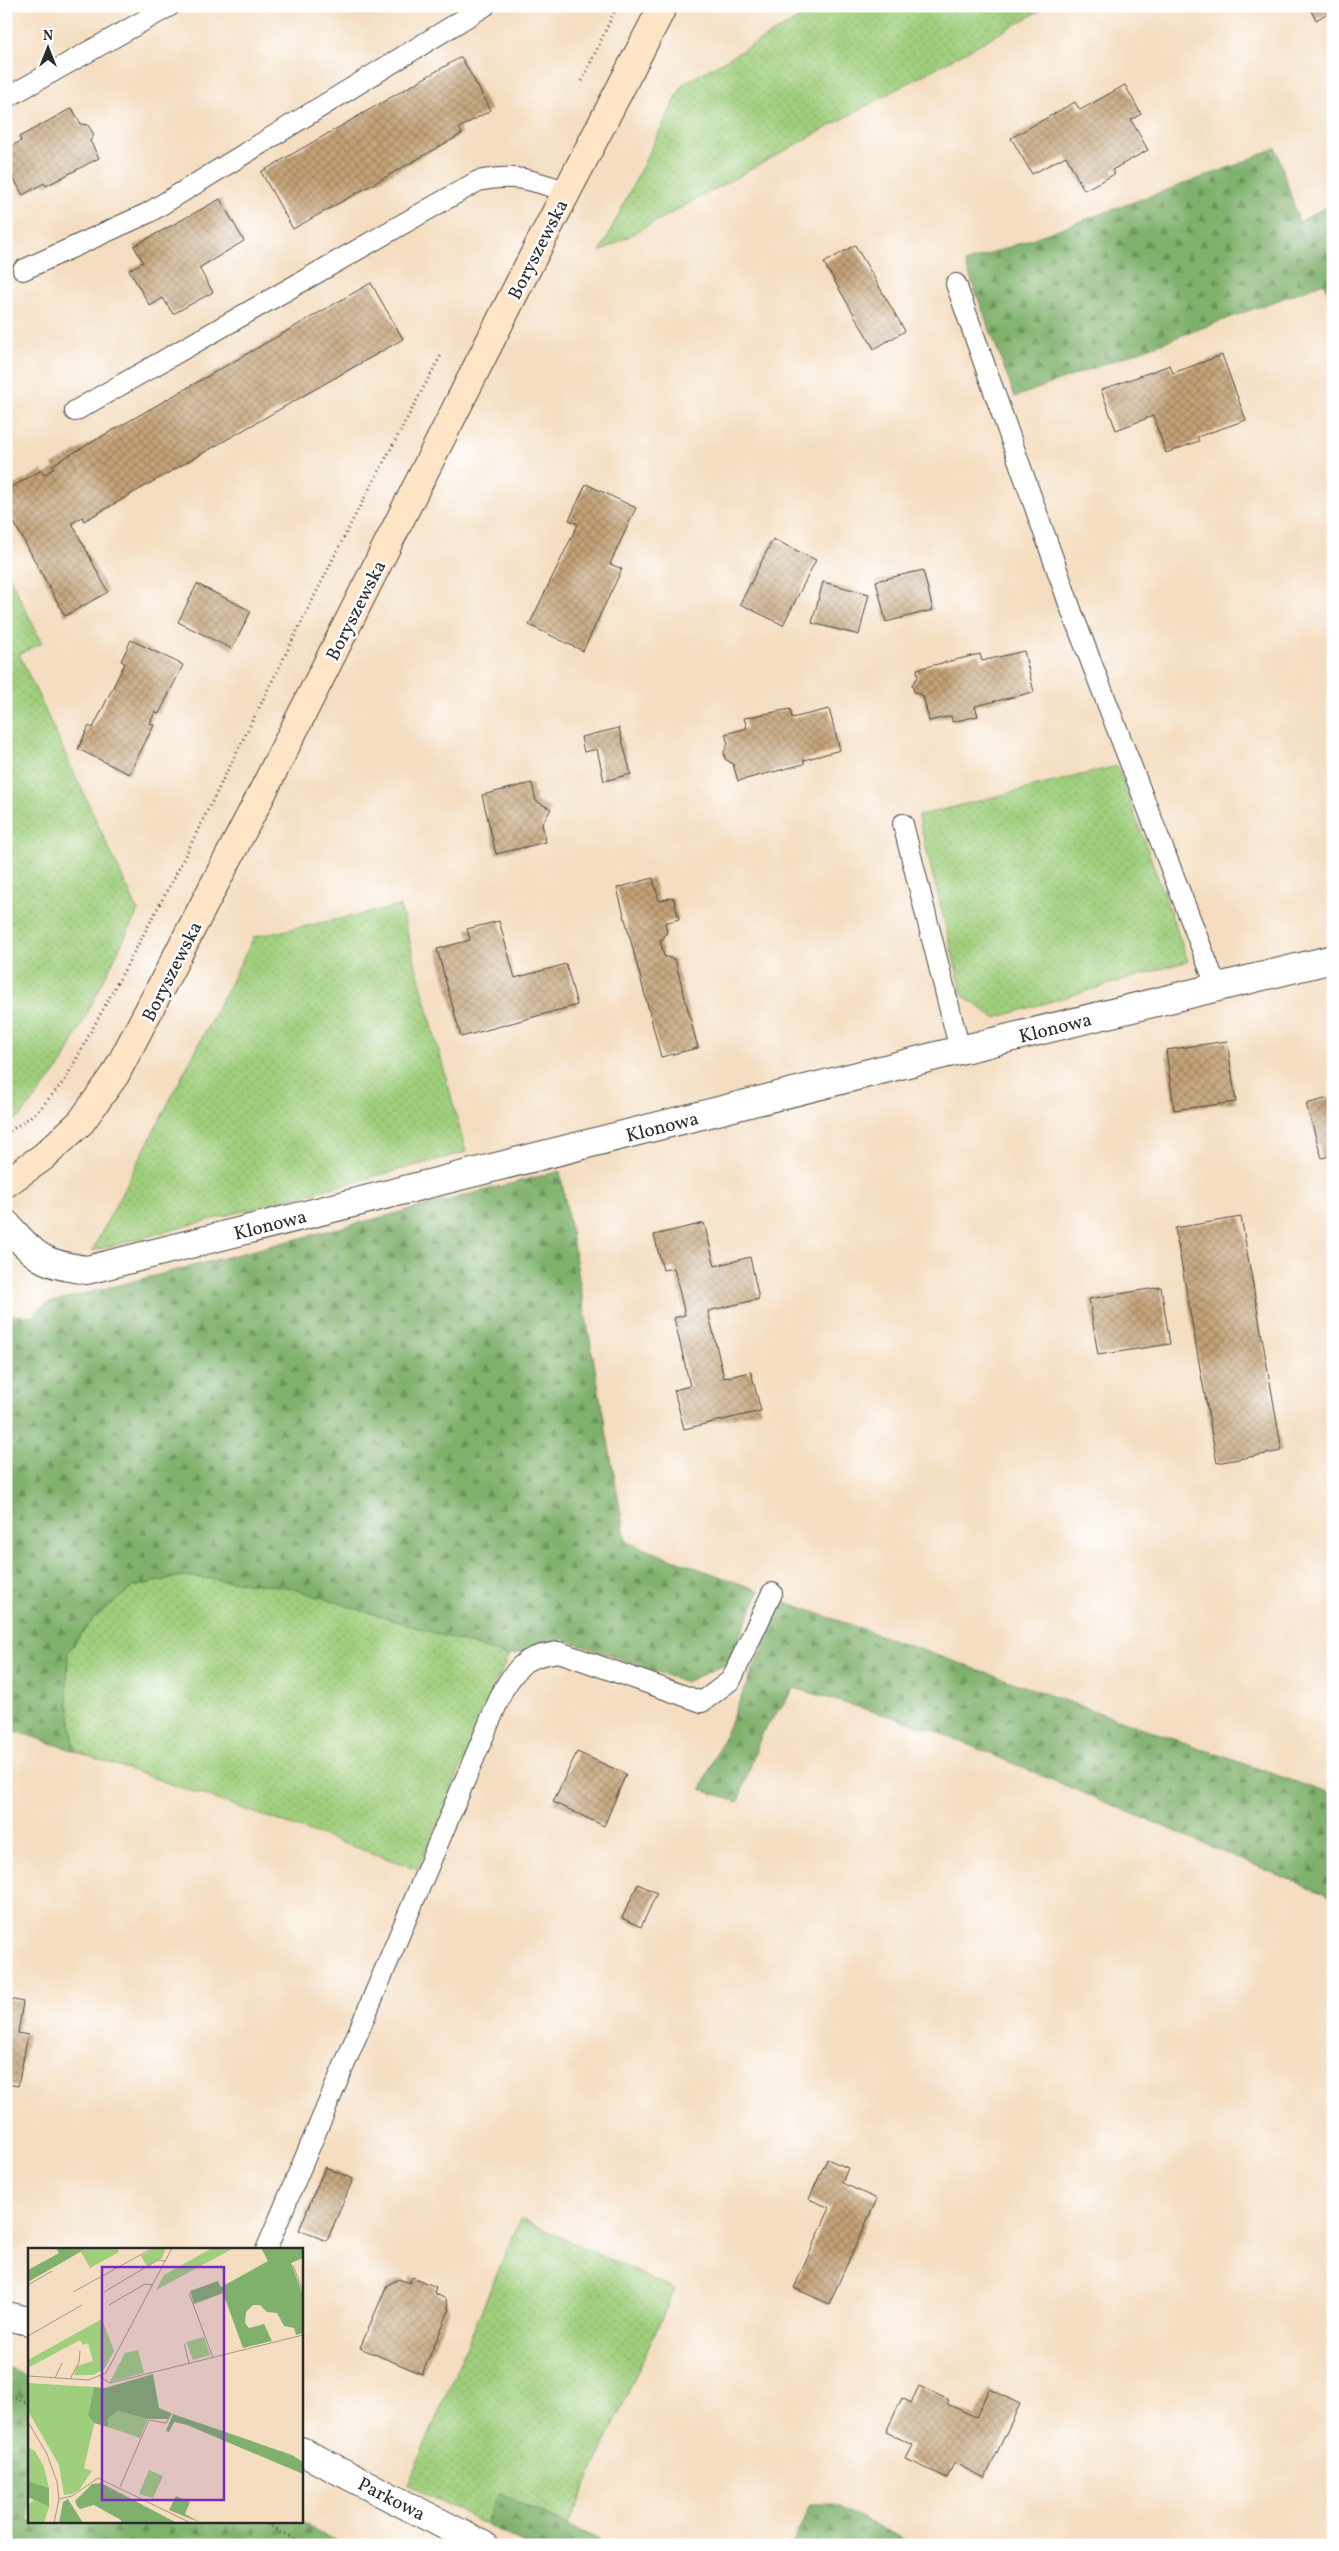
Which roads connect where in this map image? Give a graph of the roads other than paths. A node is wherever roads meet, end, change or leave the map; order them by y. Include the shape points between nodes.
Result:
1 (170, 6) edge
2 (485, 6) edge
3 (663, 6) edge
4 (6, 98) edge
5 (567, 192) junction
6 (23, 270) dead end
7 (956, 284) dead end
8 (75, 411) dead end
9 (903, 824) dead end
10 (1333, 959) edge
11 (1217, 988) junction
12 (960, 1050) junction
13 (6, 1183) edge
14 (6, 1224) edge
15 (772, 1593) dead end
16 (267, 2248) edge
17 (6, 2316) edge
18 (28, 2322) edge
19 (302, 2452) edge
20 (483, 2545) edge

1 - 4 lane
2 - 6 lane via 148,213
3 - 5 main road, Boryszewska
5 - 8 lane via 534,180 501,176 478,181
5 - 13 main road, Boryszewska via 258,802 115,1076 81,1122 43,1157
7 - 11 lane via 1073,614
9 - 12 lane
10 - 11 street, Klonowa
11 - 12 street, Klonowa
12 - 14 street, Klonowa via 86,1270 57,1266 34,1254
15 - 16 lane via 731,1680 702,1702 559,1652 541,1655 519,1665 503,1690
17 - 18 street
19 - 20 street, Parkowa

